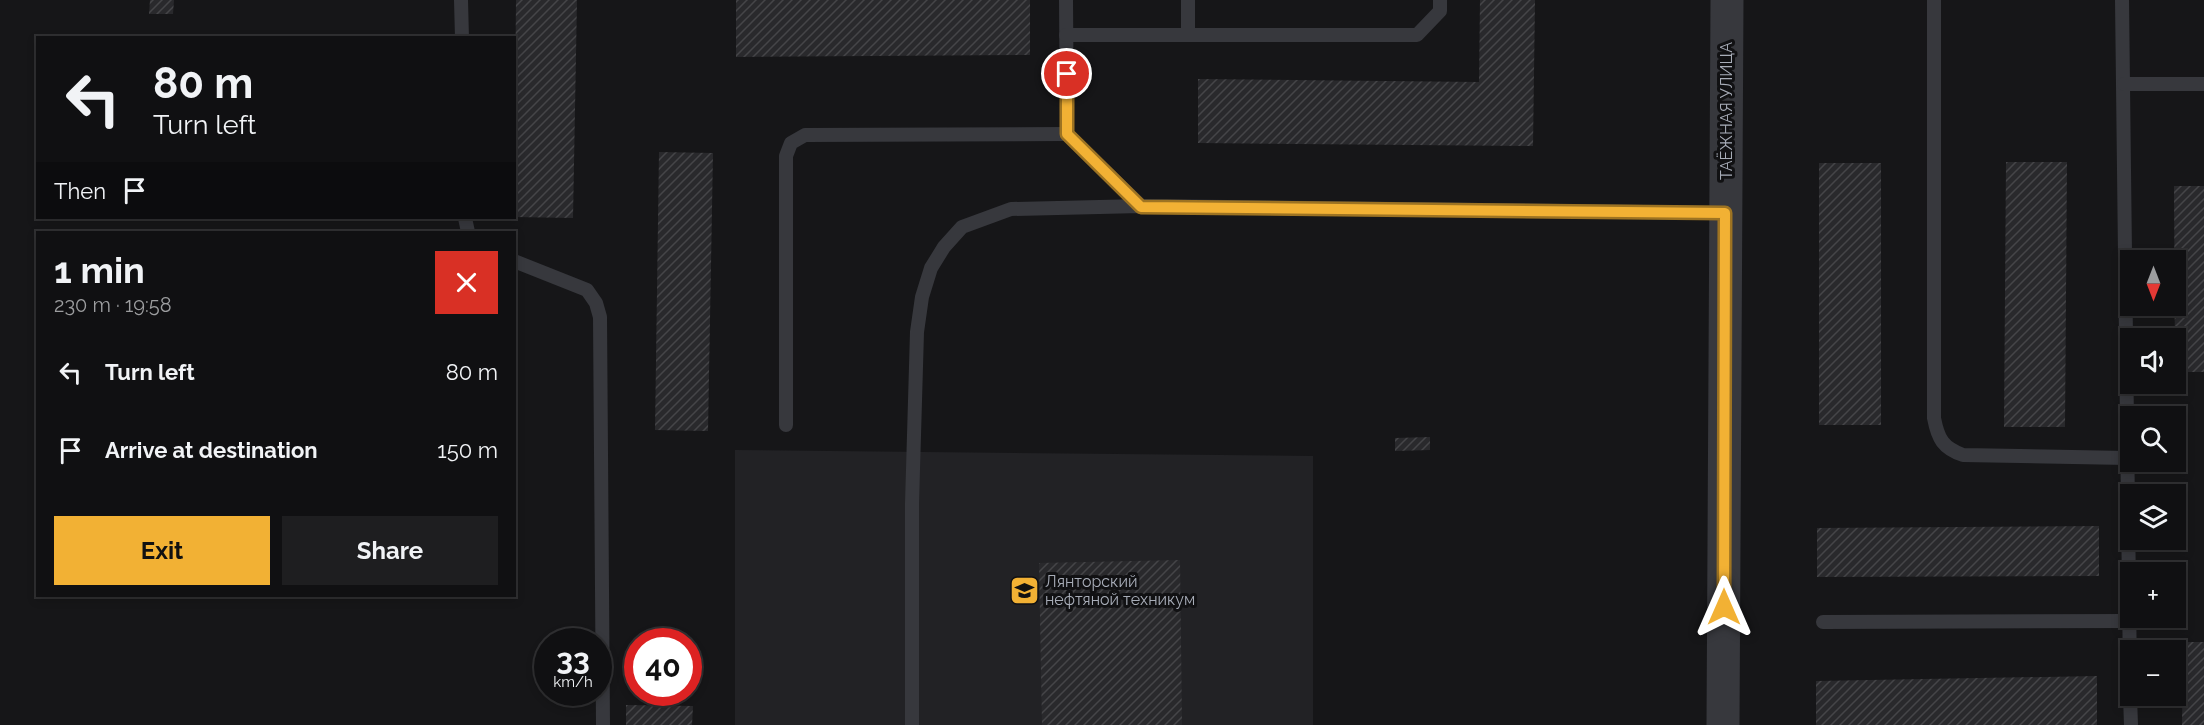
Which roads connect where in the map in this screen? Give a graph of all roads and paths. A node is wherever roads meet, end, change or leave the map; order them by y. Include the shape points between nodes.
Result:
1 (461, 0) edge
2 (1066, 0) edge
3 (1188, 0) edge
4 (1440, 0) edge
5 (1726, 0) edge
6 (1934, 0) edge
7 (2122, 0) edge
8 (1066, 35) junction
9 (1188, 35) junction
10 (462, 36) edge
11 (2124, 84) junction
12 (2204, 84) edge
13 (1067, 134) junction
14 (1141, 207) junction
15 (1725, 213) junction
16 (516, 262) edge
17 (2127, 406) edge
18 (786, 425) dead end
19 (2120, 458) edge
20 (2127, 472) edge
21 (2128, 562) edge
22 (2120, 621) edge
23 (1823, 622) dead end
24 (2130, 706) edge
25 (603, 725) edge
26 (912, 725) edge
27 (1723, 725) edge
28 (2131, 725) edge

1 - 10 lane
2 - 8 lane
3 - 9 lane
4 - 9 lane via 1440,11 1417,36
5 - 15 street, ТАЁЖНАЯ УЛИЦА
6 - 19 lane via 1937,437 1948,450 1963,455
7 - 11 lane
8 - 9 lane
8 - 13 lane
11 - 12 lane
11 - 17 lane
13 - 14 lane
13 - 18 lane via 805,135 791,143 786,156
14 - 15 lane
14 - 26 lane via 1011,209 962,227 931,268 922,297 918,332 912,504
15 - 27 street, ТАЁЖНАЯ УЛИЦА
16 - 25 lane via 587,290 597,303 600,317
20 - 21 lane
22 - 23 lane
24 - 28 lane

